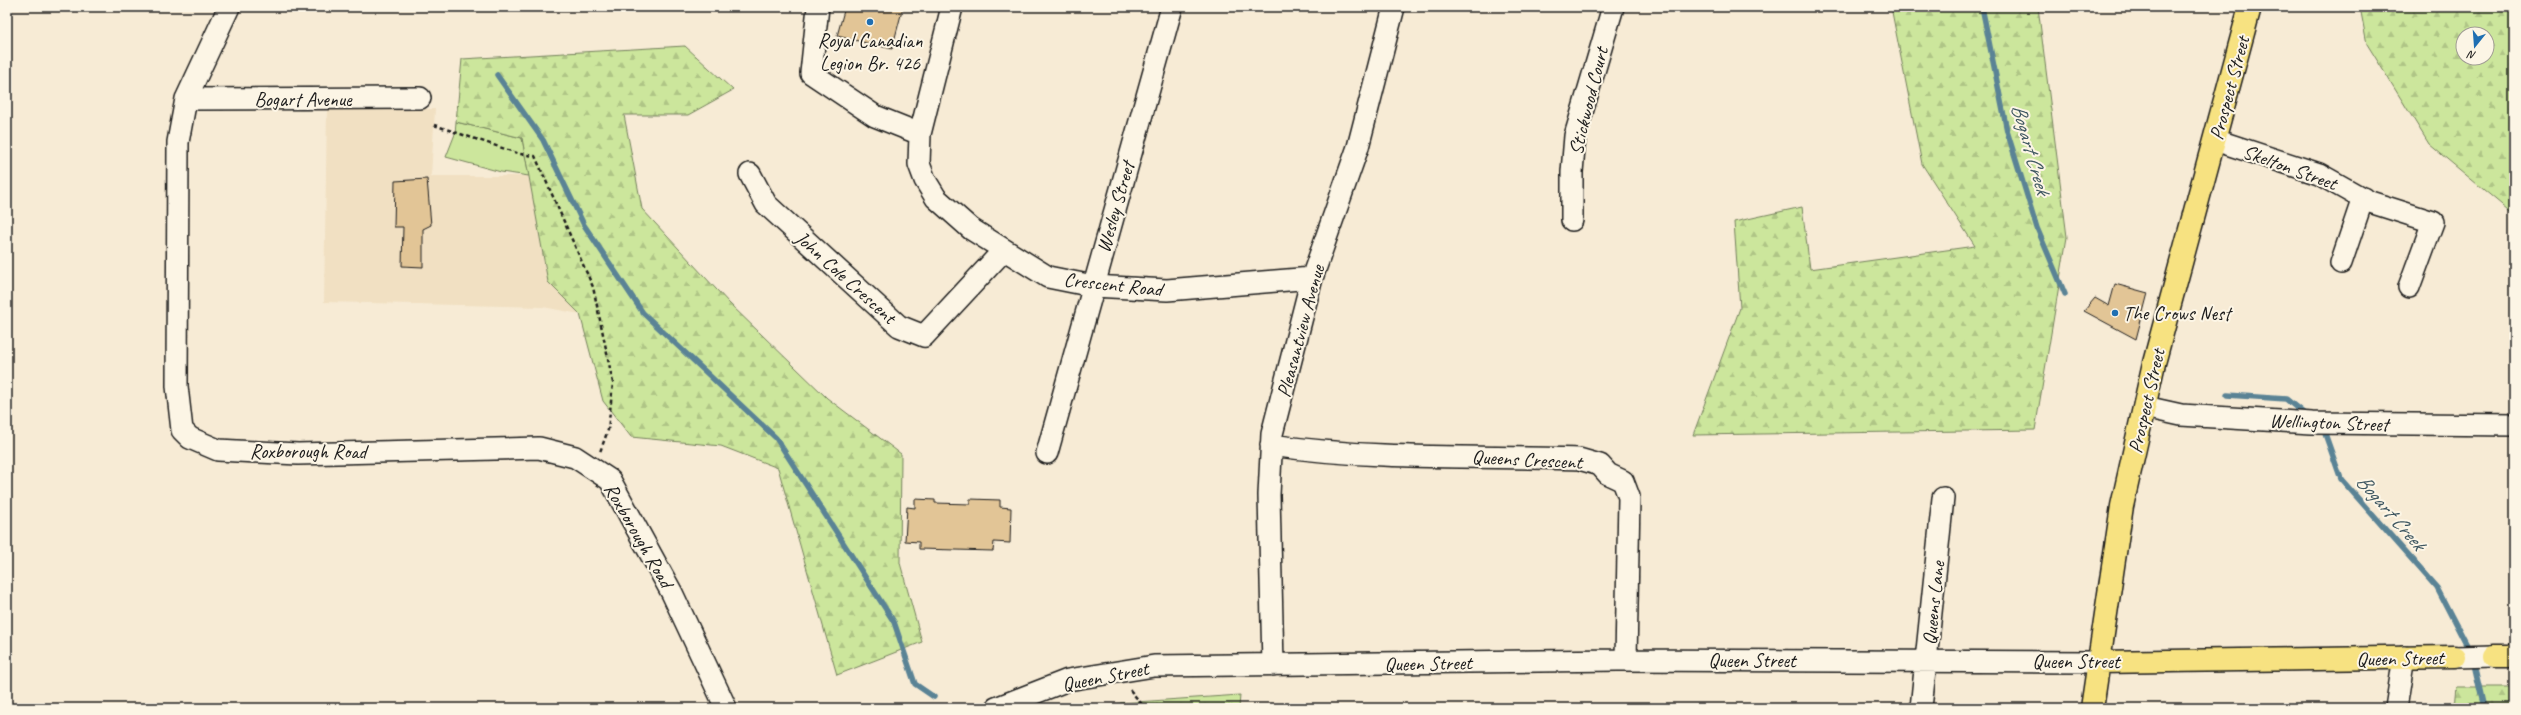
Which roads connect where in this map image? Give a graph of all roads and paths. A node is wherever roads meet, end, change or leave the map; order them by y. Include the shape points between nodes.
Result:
1 (229, 7) edge
2 (818, 7) edge
3 (952, 7) edge
4 (1172, 7) edge
5 (1394, 7) edge
6 (1612, 7) edge
7 (2250, 7) edge
8 (420, 98) dead end
9 (186, 99) junction
10 (434, 125) dead end
11 (920, 134) junction
12 (2215, 140) junction
13 (750, 174) dead end
14 (2363, 198) junction
15 (1572, 220) dead end
16 (1003, 251) junction
17 (2341, 264) dead end
18 (1312, 278) junction
19 (1093, 286) junction
20 (2409, 287) dead end
21 (2145, 407) junction
22 (2514, 425) edge
23 (1271, 445) junction
24 (1047, 454) dead end
25 (594, 469) junction
26 (1943, 498) dead end
27 (2504, 656) edge
28 (2404, 657) junction
29 (2454, 657) joint
30 (1927, 659) junction
31 (1626, 660) junction
32 (2098, 662) junction
33 (1273, 665) junction
34 (726, 708) edge
35 (996, 708) edge
36 (1921, 708) edge
37 (2092, 708) edge
38 (2396, 708) edge

1 - 9 street, Roxborough Road
2 - 11 street via 811,73 875,116
3 - 11 street, Crescent Road
4 - 19 street, Wesley Street
5 - 18 street, Pleasantview Avenue via 1358,147
6 - 15 street, Stickwood Court via 1575,136
7 - 12 main road, Prospect Street
8 - 9 street, Bogart Avenue
9 - 25 street, Roxborough Road via 178,142 177,386 179,421 182,430 190,438 218,450 298,454 539,448 575,457
10 - 25 path via 455,134 535,156 593,287 612,376 608,430
11 - 16 street, Crescent Road via 919,164 936,198 971,229
12 - 14 street, Skelton Street via 2319,174
12 - 21 main road, Prospect Street via 2154,363
13 - 16 street, John Cole Crescent via 766,204 899,326 924,336
14 - 17 street, Skelton Street
14 - 20 street, Skelton Street via 2433,222
16 - 19 street, Crescent Road via 1048,276
18 - 19 street, Crescent Road via 1167,290
18 - 23 street, Pleasantview Avenue
19 - 24 street, Wesley Street
21 - 22 street, Wellington Street via 2181,416 2312,423
21 - 32 main road, Prospect Street via 2122,506
23 - 31 street, Queens Crescent via 1317,452 1579,458 1600,465 1608,474 1623,481 1629,497
23 - 33 street, Pleasantview Avenue via 1269,495
25 - 34 street, Roxborough Road via 610,480 672,593
26 - 30 street, Queens Lane
27 - 29 street, Queen Street
28 - 29 main road, Queen Street
28 - 32 main road, Queen Street
28 - 38 street
30 - 31 street, Queen Street
30 - 32 street, Queen Street
30 - 36 street, Queens Lane
31 - 33 street, Queen Street
32 - 37 main road, Prospect Street
33 - 35 street, Queen Street via 1154,666 1068,680

